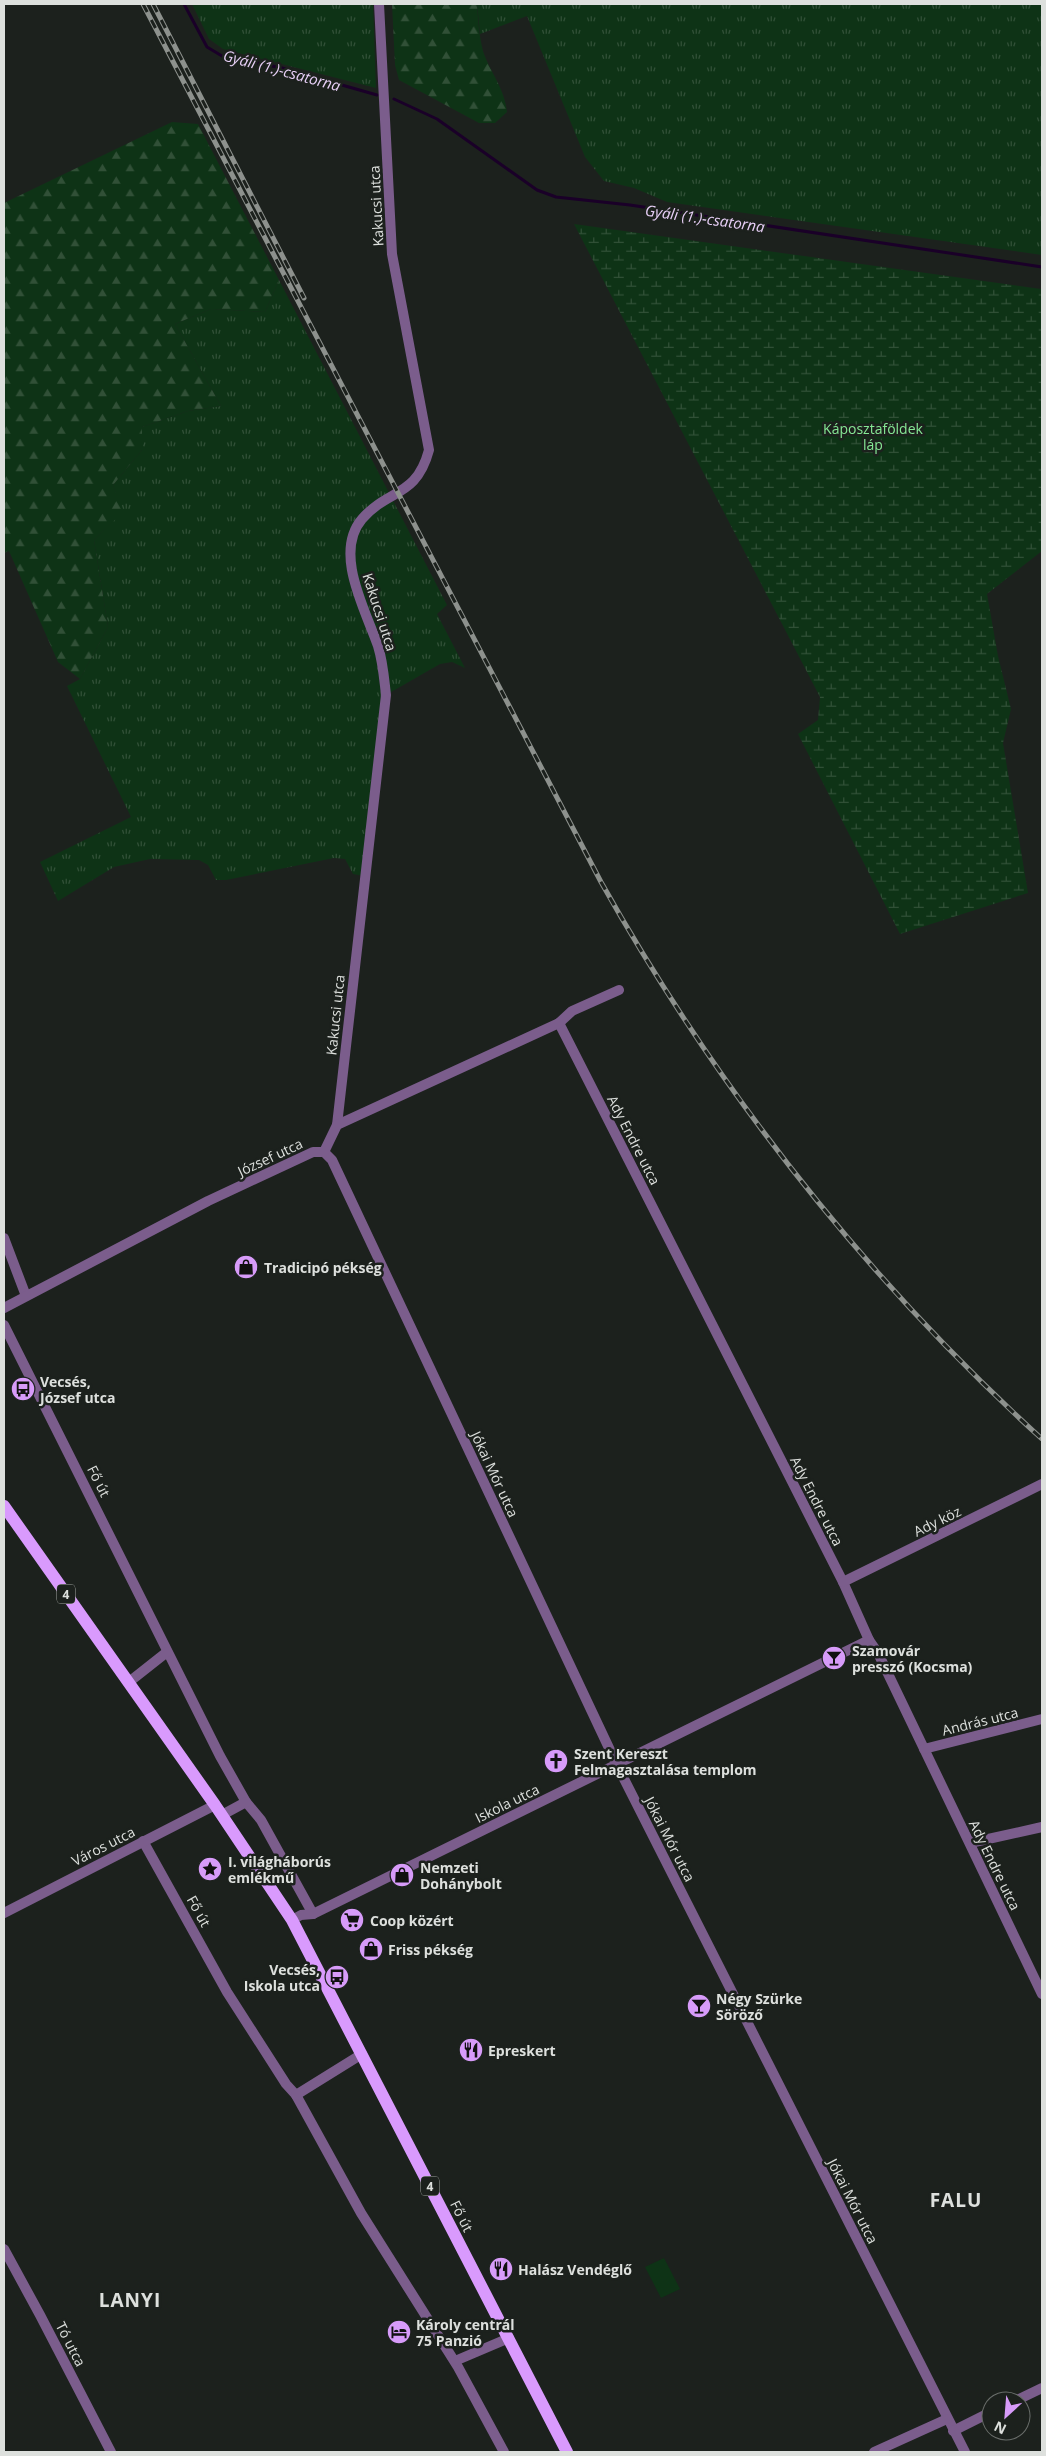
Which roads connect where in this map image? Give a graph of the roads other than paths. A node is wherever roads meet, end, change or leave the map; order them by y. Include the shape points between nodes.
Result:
1 (379, 4) edge
2 (619, 990) dead end
3 (559, 1023) junction
4 (337, 1125) junction
5 (324, 1152) junction
6 (4, 1238) edge
7 (26, 1296) junction
8 (4, 1308) edge
9 (4, 1325) edge
10 (1042, 1484) edge
11 (4, 1506) edge
12 (843, 1582) junction
13 (869, 1640) junction
14 (167, 1652) junction
15 (129, 1682) junction
16 (1042, 1719) edge
17 (924, 1749) junction
18 (617, 1765) junction
19 (246, 1802) junction
20 (219, 1810) junction
21 (1042, 1827) edge
22 (143, 1840) junction
23 (970, 1843) junction
24 (4, 1913) edge
25 (313, 1914) junction
26 (292, 1920) junction
27 (1042, 1994) edge
28 (362, 2054) junction
29 (296, 2095) junction
30 (4, 2249) edge
31 (509, 2338) junction
32 (455, 2361) junction
33 (981, 2417) edge
34 (947, 2419) junction
35 (953, 2430) junction
36 (111, 2452) edge
37 (504, 2452) edge
38 (567, 2452) edge
39 (874, 2452) edge
40 (965, 2452) edge

1 - 4 street, Kakucsi utca via 392,254 429,450 415,482 361,520 353,540 353,578 381,659 386,695
2 - 3 street via 572,1011
3 - 4 street
3 - 12 street, Ady Endre utca
4 - 5 street, József utca
5 - 7 street, József utca via 313,1152 208,1201
5 - 18 street, Jókai Mór utca via 332,1160
6 - 7 street
7 - 8 street, József utca
9 - 14 street, Fő út
10 - 12 street, Ady köz
11 - 15 main road, Fő út / 4
12 - 13 street, Ady Endre utca
13 - 17 street, Ady Endre utca
13 - 18 street, Iskola utca
14 - 15 street
14 - 19 street, Fő út
15 - 20 main road, Fő út / 4
16 - 17 street, András utca
17 - 23 street, Ady Endre utca
18 - 25 street, Iskola utca
18 - 34 street, Jókai Mór utca
19 - 20 street
19 - 25 street, Fő út via 261,1820
20 - 22 street, Város utca
20 - 26 main road, Fő út / 4
21 - 23 street
22 - 24 street, Város utca
22 - 29 street, Fő út via 227,1992
23 - 27 street, Ady Endre utca
25 - 26 street, Iskola utca
26 - 28 main road, Fő út / 4
28 - 29 street
28 - 31 main road, Fő út / 4
29 - 32 street, Fő út via 360,2213
30 - 36 street, Tó utca
31 - 32 street
31 - 38 main road, Fő út / 4
32 - 37 street, Fő út
33 - 35 street
34 - 35 street, Jókai Mór utca
34 - 39 street
35 - 40 street, Jókai Mór utca

